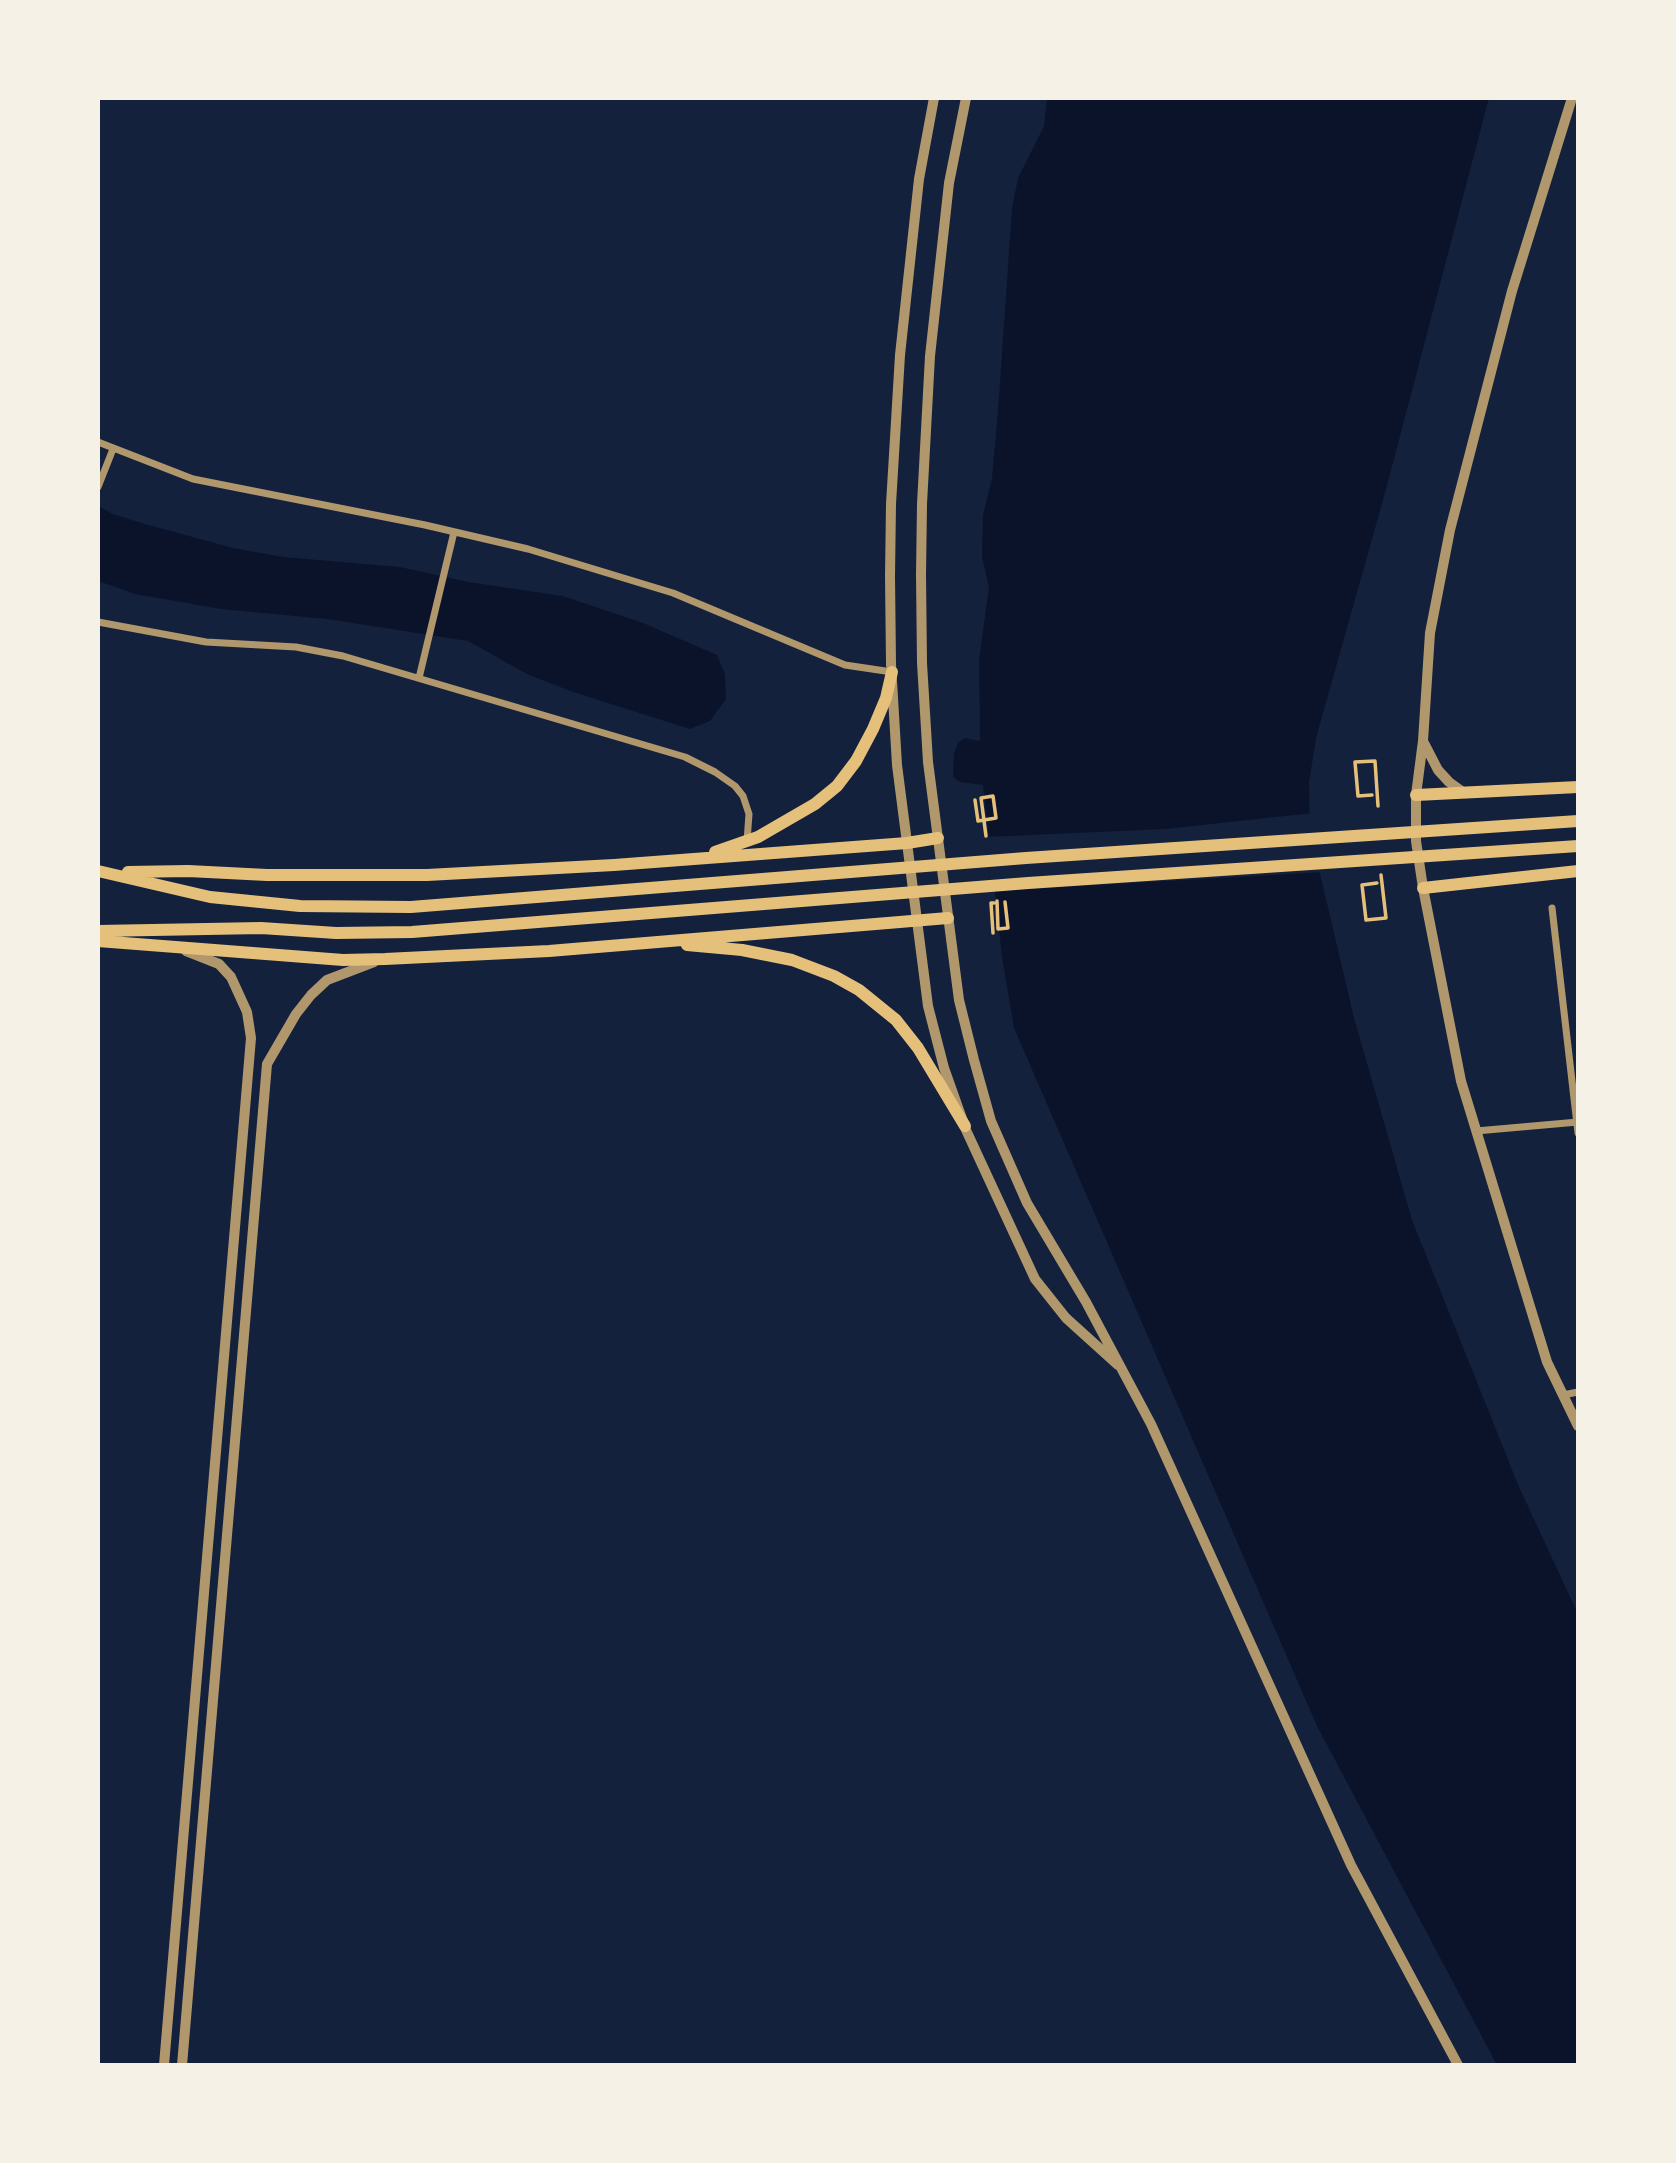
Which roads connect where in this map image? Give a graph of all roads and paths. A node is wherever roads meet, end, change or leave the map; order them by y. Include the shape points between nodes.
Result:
1 (934, 98) edge
2 (966, 98) edge
3 (1572, 98) edge
4 (98, 442) edge
5 (113, 449) junction
6 (98, 487) edge
7 (454, 532) junction
8 (98, 622) edge
9 (892, 672) junction
10 (419, 678) junction
11 (1423, 741) junction
12 (1578, 787) edge
13 (1463, 792) junction
14 (1416, 794) junction
15 (1372, 795) dead end
16 (975, 800) dead end
17 (1378, 806) dead end
18 (1578, 821) edge
19 (986, 836) dead end
20 (938, 838) junction
21 (747, 841) junction
22 (908, 843) junction
23 (1578, 846) edge
24 (692, 859) junction
25 (1380, 869) dead end
26 (1578, 871) edge
27 (104, 872) edge
28 (1377, 883) dead end
29 (1423, 888) junction
30 (997, 891) dead end
31 (1552, 908) dead end
32 (948, 918) junction
33 (917, 920) junction
34 (98, 931) edge
35 (993, 933) dead end
36 (98, 941) edge
37 (656, 942) junction
38 (173, 947) junction
39 (385, 959) junction
40 (1576, 1122) edge
41 (965, 1126) junction
42 (1476, 1131) junction
43 (1578, 1133) edge
44 (1124, 1371) junction
45 (1578, 1392) edge
46 (1563, 1395) junction
47 (1578, 1426) edge
48 (164, 2065) edge
49 (182, 2065) edge
50 (1458, 2065) edge

1 - 9 street via 919,179 900,355 891,504
2 - 20 street via 938,278 922,504 922,663
3 - 11 street via 1512,291 1450,530 1430,633
4 - 5 street
5 - 6 street
5 - 7 street via 193,479
7 - 9 street via 673,593 845,665
7 - 10 street
8 - 10 street via 206,642 296,647
9 - 21 main road via 873,729 837,786 815,804
9 - 22 street
10 - 21 street via 685,757 715,772 743,796
11 - 13 street via 1438,770
11 - 14 street
12 - 13 main road
13 - 14 main road
14 - 29 street
15 - 17 path via 1357,796 1355,762 1375,761
16 - 19 path via 978,821 987,820 996,818 993,796 981,798 983,811 985,824
18 - 27 main road via 1026,858 448,905 336,908 263,903 210,897
20 - 22 main road
20 - 32 street
21 - 24 main road
22 - 24 main road
22 - 33 street
23 - 34 main road via 1028,883 412,932 261,928
24 - 27 main road via 427,875
25 - 28 path via 1386,918 1366,920 1362,885
26 - 29 main road
29 - 42 street via 1461,1081
30 - 35 path via 997,904 998,916 998,929 1008,928 1007,902 999,903 991,903
31 - 40 street
32 - 33 main road
32 - 44 street via 959,1000 991,1121 1027,1203
33 - 37 main road
33 - 41 street via 928,1006
36 - 38 main road
37 - 39 main road
37 - 41 main road via 792,960 859,990 896,1020 918,1048
38 - 39 main road
38 - 48 street via 219,964 240,993 251,1038
39 - 49 street via 347,971 311,995 267,1064
40 - 42 street
40 - 43 street
41 - 44 street via 1035,1279 1066,1318
42 - 46 street via 1547,1362
44 - 50 street via 1351,1866
45 - 46 street
46 - 47 street

